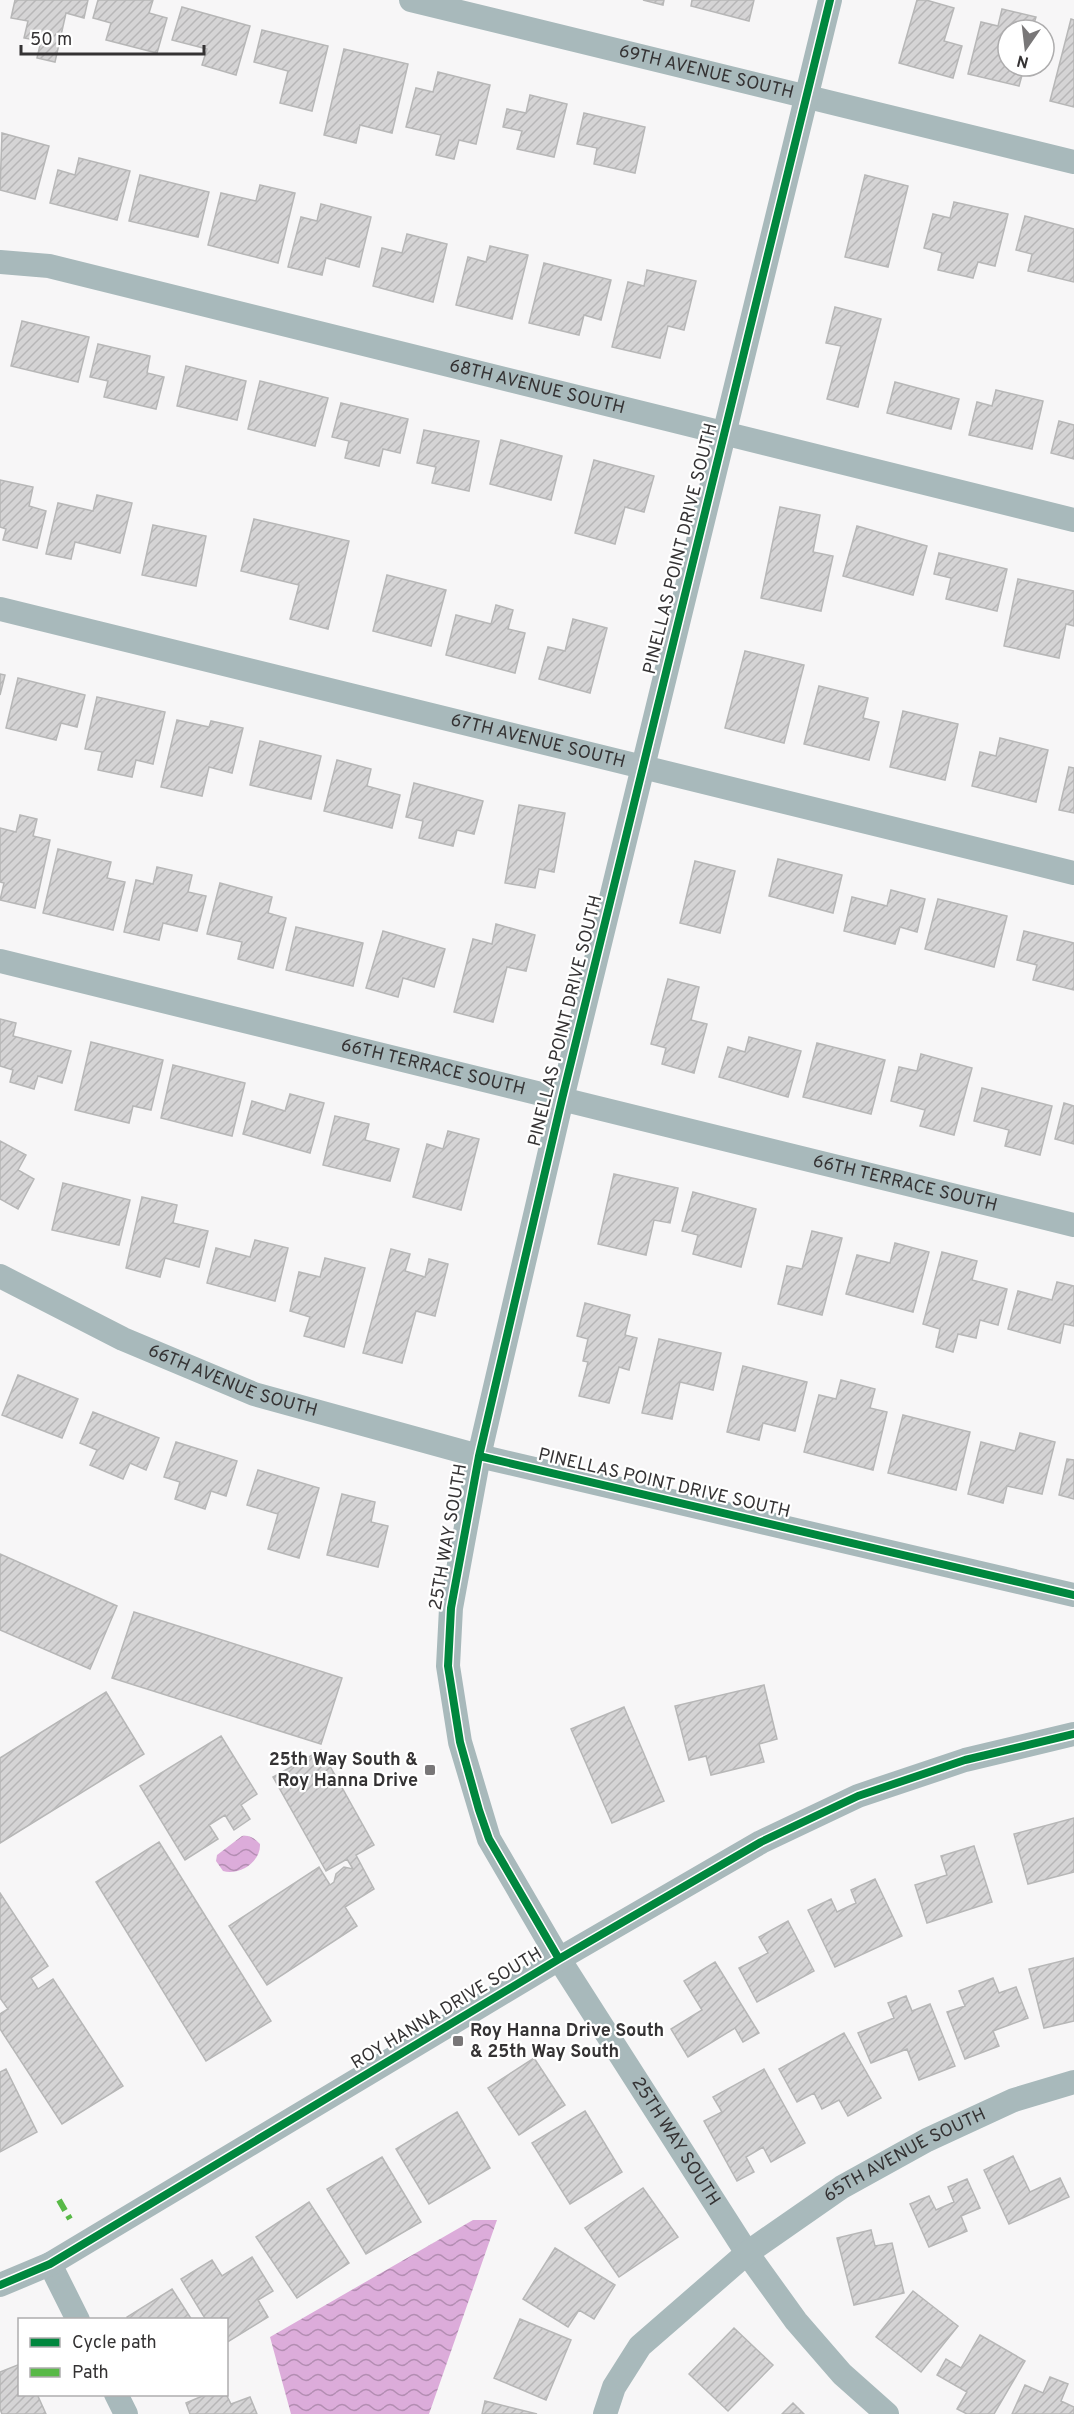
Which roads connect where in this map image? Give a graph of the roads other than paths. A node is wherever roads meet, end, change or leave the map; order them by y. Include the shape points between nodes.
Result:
1 (411, 0) edge
2 (831, 0) edge
3 (807, 96) junction
4 (1074, 162) edge
5 (0, 262) edge
6 (725, 435) junction
7 (1074, 520) edge
8 (0, 609) edge
9 (643, 766) junction
10 (1074, 873) edge
11 (0, 961) edge
12 (562, 1098) junction
13 (1074, 1224) edge
14 (0, 1276) edge
15 (479, 1456) junction
16 (1074, 1595) edge
17 (1074, 1734) edge
18 (559, 1959) junction
19 (1074, 2082) edge
20 (747, 2253) junction
21 (50, 2264) junction
22 (0, 2285) edge
23 (77, 2318) edge
24 (117, 2396) edge
25 (126, 2414) edge
26 (605, 2414) edge
27 (887, 2414) edge

1 - 3 street, 69TH AVENUE SOUTH
2 - 3 street, PINELLAS POINT DRIVE SOUTH
3 - 4 street, 69TH AVENUE SOUTH
3 - 6 street, PINELLAS POINT DRIVE SOUTH
5 - 6 street, 68TH AVENUE SOUTH via 49,266
6 - 7 street, 68TH AVENUE SOUTH
6 - 9 street, PINELLAS POINT DRIVE SOUTH
8 - 9 street, 67TH AVENUE SOUTH
9 - 10 street, 67TH AVENUE SOUTH
9 - 12 street, PINELLAS POINT DRIVE SOUTH
11 - 12 street, 66TH TERRACE SOUTH
12 - 13 street, 66TH TERRACE SOUTH
12 - 15 street, PINELLAS POINT DRIVE SOUTH
14 - 15 street, 66TH AVENUE SOUTH via 123,1340 254,1394
15 - 16 street, PINELLAS POINT DRIVE SOUTH
15 - 18 street, 25TH WAY SOUTH via 451,1608 448,1666 453,1698 460,1742 489,1839
17 - 18 street, ROY HANNA DRIVE SOUTH via 965,1760 858,1796 761,1842
18 - 20 street, 25TH WAY SOUTH
18 - 21 street, ROY HANNA DRIVE SOUTH
19 - 20 street, 65TH AVENUE SOUTH via 1014,2100 927,2140 842,2187
20 - 26 street via 640,2346 614,2386
20 - 27 street, 25TH WAY SOUTH via 803,2330 842,2374
21 - 22 street, ROY HANNA DRIVE SOUTH
21 - 23 street
24 - 25 street

